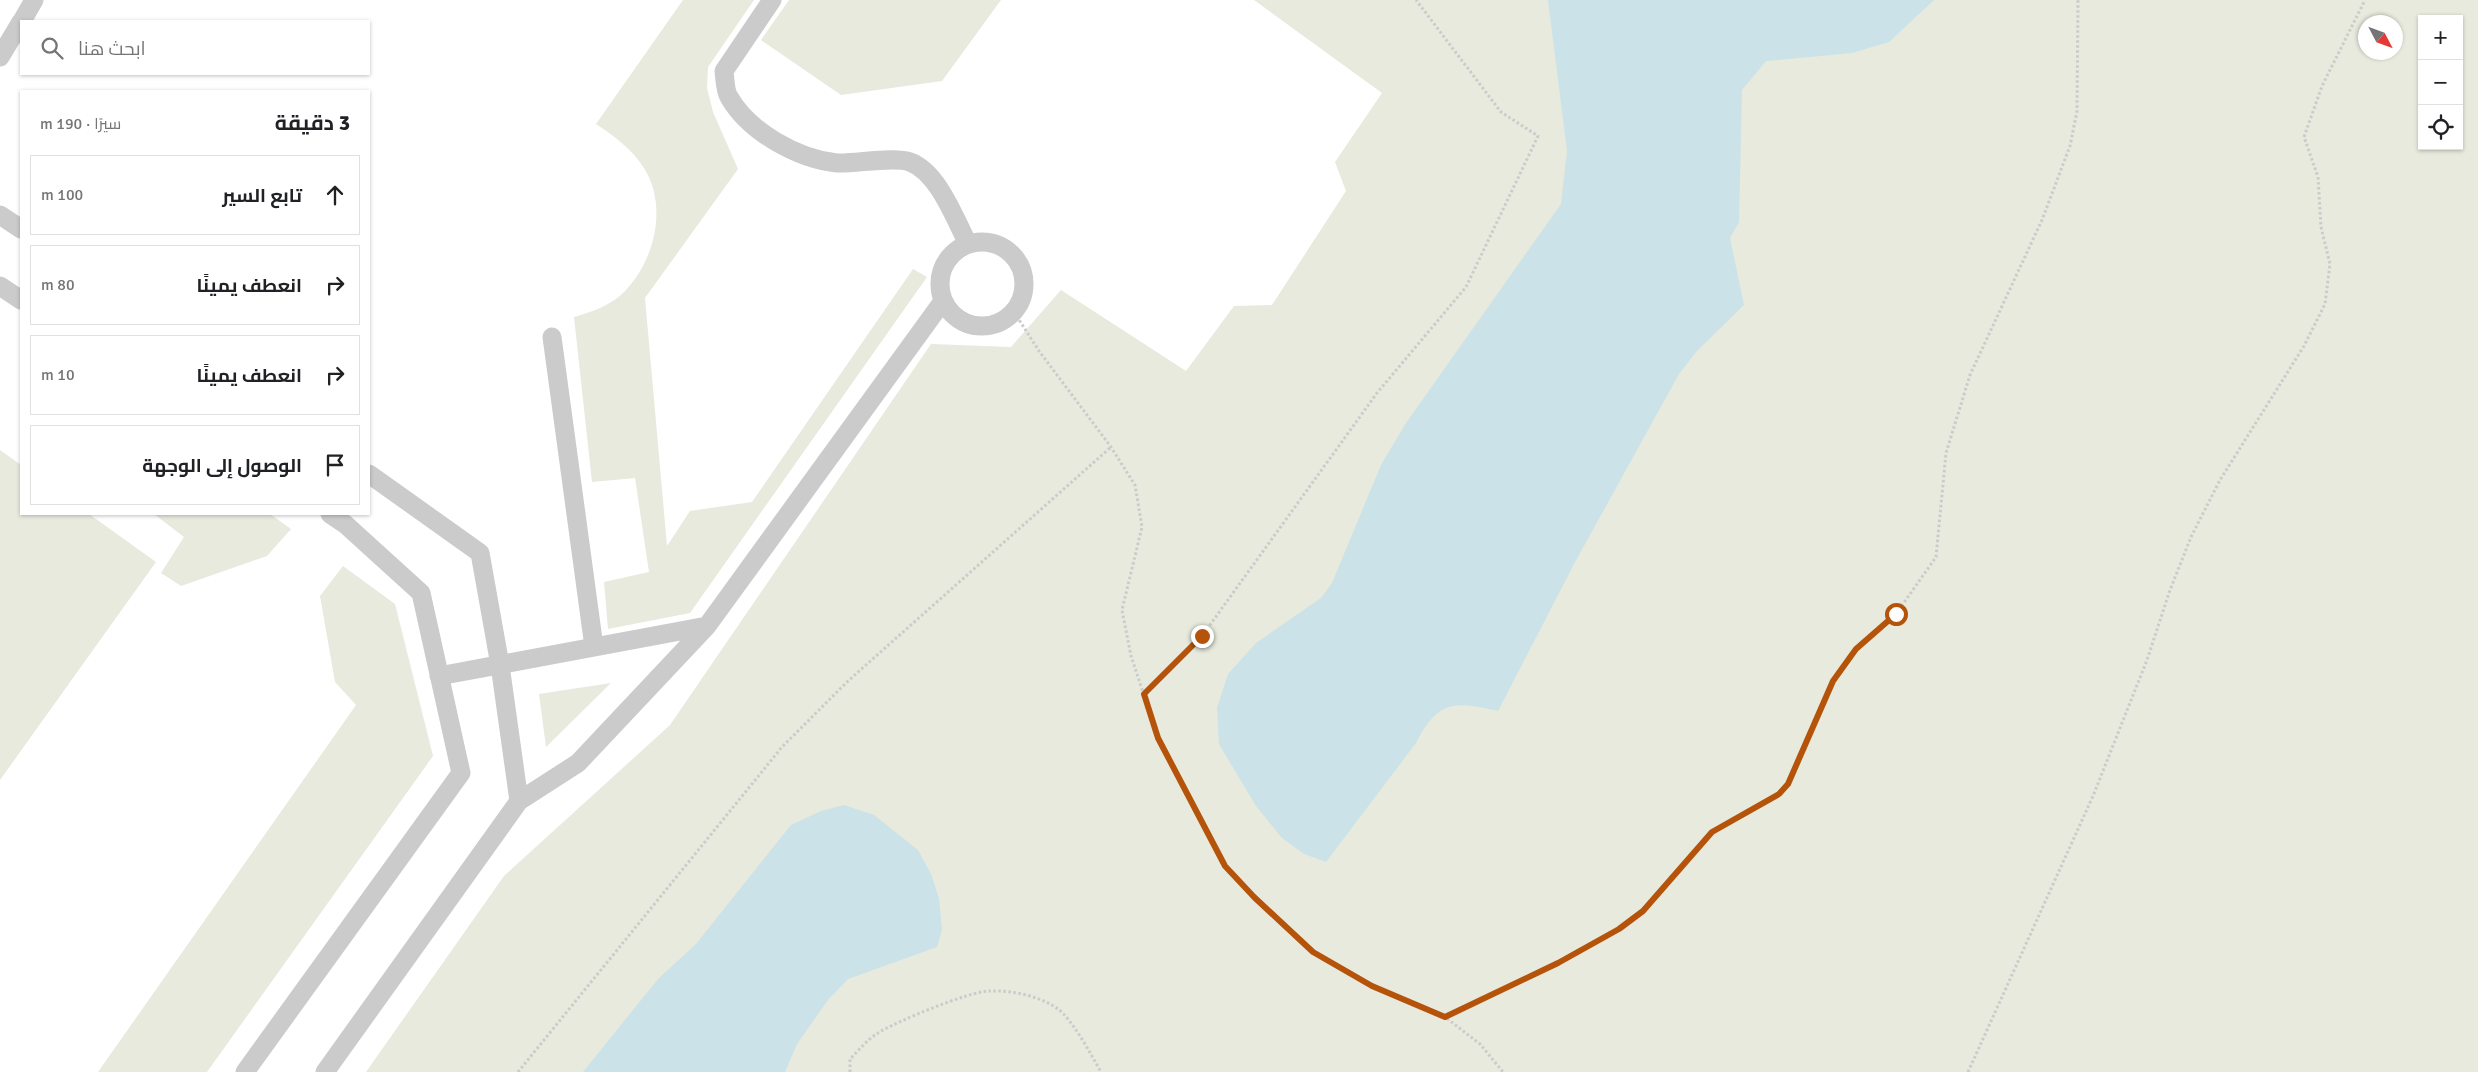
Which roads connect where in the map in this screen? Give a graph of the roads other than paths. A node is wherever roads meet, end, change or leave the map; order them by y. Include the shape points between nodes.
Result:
1 (34, 0) edge
2 (772, 0) edge
3 (22, 20) edge
4 (20, 24) edge
5 (0, 57) edge
6 (0, 216) edge
7 (20, 228) edge
8 (968, 244) junction
9 (0, 286) edge
10 (20, 299) edge
11 (943, 301) junction
12 (552, 337) dead end
13 (371, 480) edge
14 (342, 517) edge
15 (707, 626) junction
16 (594, 647) junction
17 (500, 665) junction
18 (440, 676) junction
19 (519, 801) junction
20 (245, 1072) edge
21 (326, 1072) edge

1 - 3 lane
2 - 8 lane via 724,72 728,96 743,116 767,136 800,154 837,163 909,161 933,179
4 - 5 lane
6 - 7 lane
8 - 11 lane via 955,250 946,261 941,274
8 - 11 lane via 981,241 996,243 1008,250 1023,272 1021,300 1003,321 990,325 962,321
9 - 10 lane
11 - 15 lane
12 - 16 lane
13 - 17 lane via 480,552
14 - 18 lane via 420,593
15 - 16 lane
15 - 19 lane via 578,763
16 - 17 lane
17 - 18 lane
17 - 19 lane
18 - 20 lane via 461,773
19 - 21 lane

